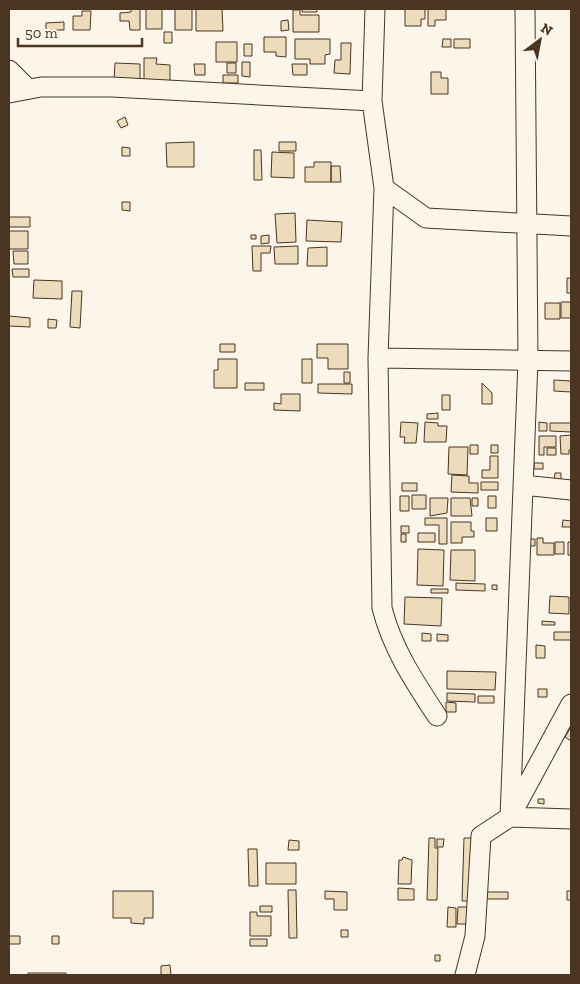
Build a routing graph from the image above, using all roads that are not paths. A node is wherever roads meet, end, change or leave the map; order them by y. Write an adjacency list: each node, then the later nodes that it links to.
1 (375, 9): 6 (street)
2 (525, 9): 8 (street)
3 (9, 70): 4 (street)
4 (27, 88): 5 (street); 6 (street)
5 (9, 93)
6 (372, 101): 7 (street)
7 (384, 188): 8 (street); 10 (street)
8 (527, 225): 9 (street); 11 (street)
9 (571, 226)
10 (378, 358): 11 (street); 16 (street)
11 (528, 361): 12 (street); 13 (street)
12 (571, 361)
13 (523, 485): 14 (street); 17 (street)
14 (571, 490)
15 (571, 704): 17 (street)
16 (437, 716)
17 (510, 817): 18 (street); 19 (street)
18 (571, 819)
19 (465, 975)

